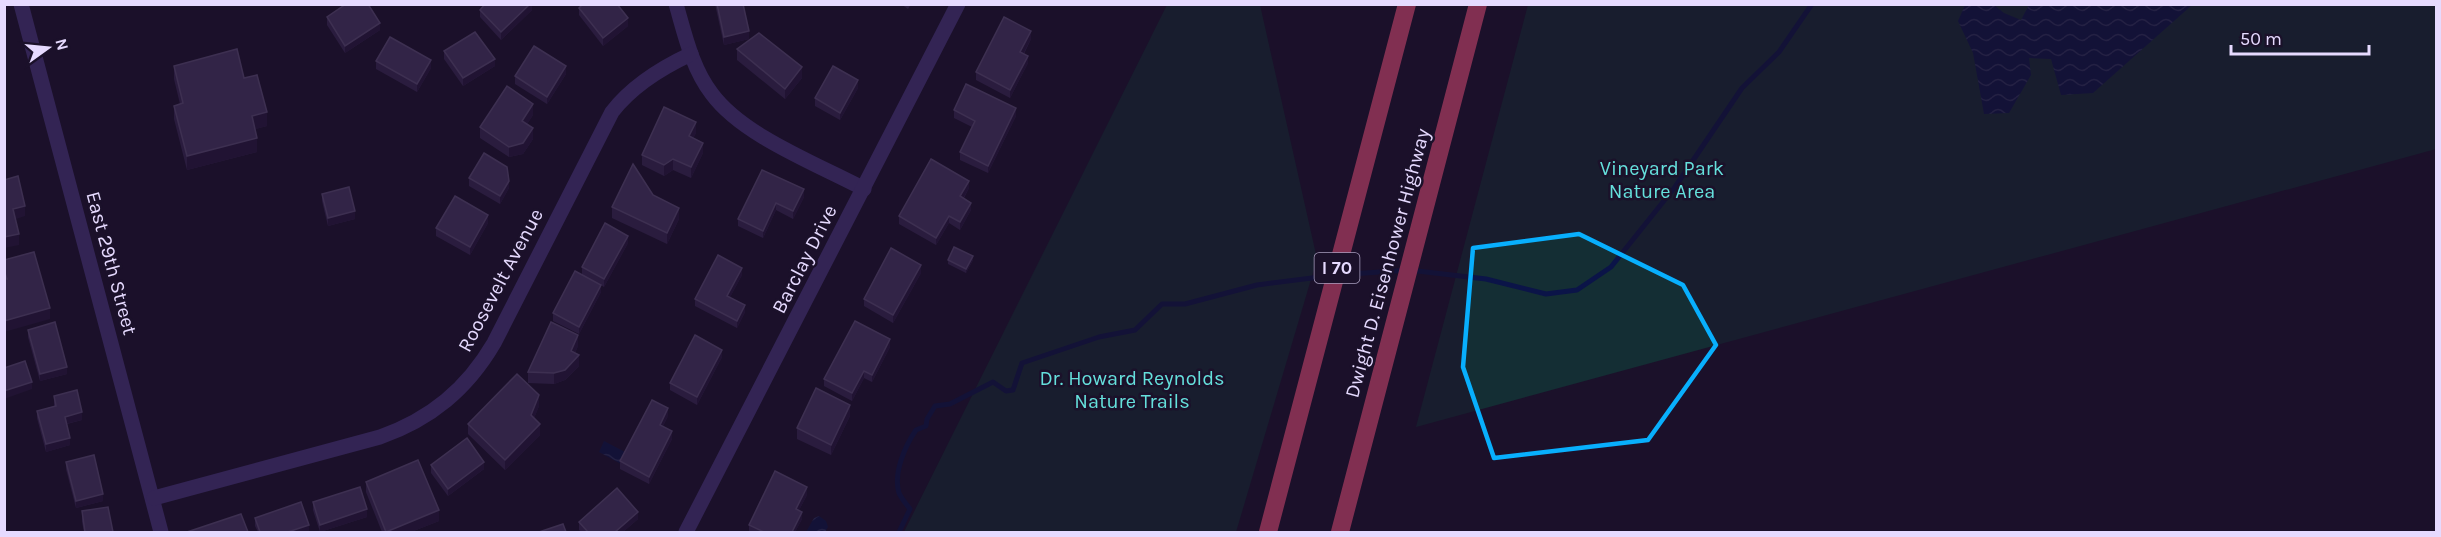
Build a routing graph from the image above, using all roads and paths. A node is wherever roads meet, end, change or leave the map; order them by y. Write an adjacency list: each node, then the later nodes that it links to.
1 (21, 4): 8 (street, East 29th Street)
2 (676, 4): 6 (street)
3 (958, 4): 7 (street, Barclay Drive)
4 (1407, 4): 11 (highway, I 70)
5 (1478, 4): 12 (highway, Dwight D. Eisenhower Highway)
6 (691, 54): 7 (street); 8 (street, Roosevelt Avenue)
7 (864, 189): 10 (street, Barclay Drive)
8 (154, 498): 9 (street, East 29th Street)
9 (161, 532)
10 (686, 532)
11 (1268, 532)
12 (1340, 532)

